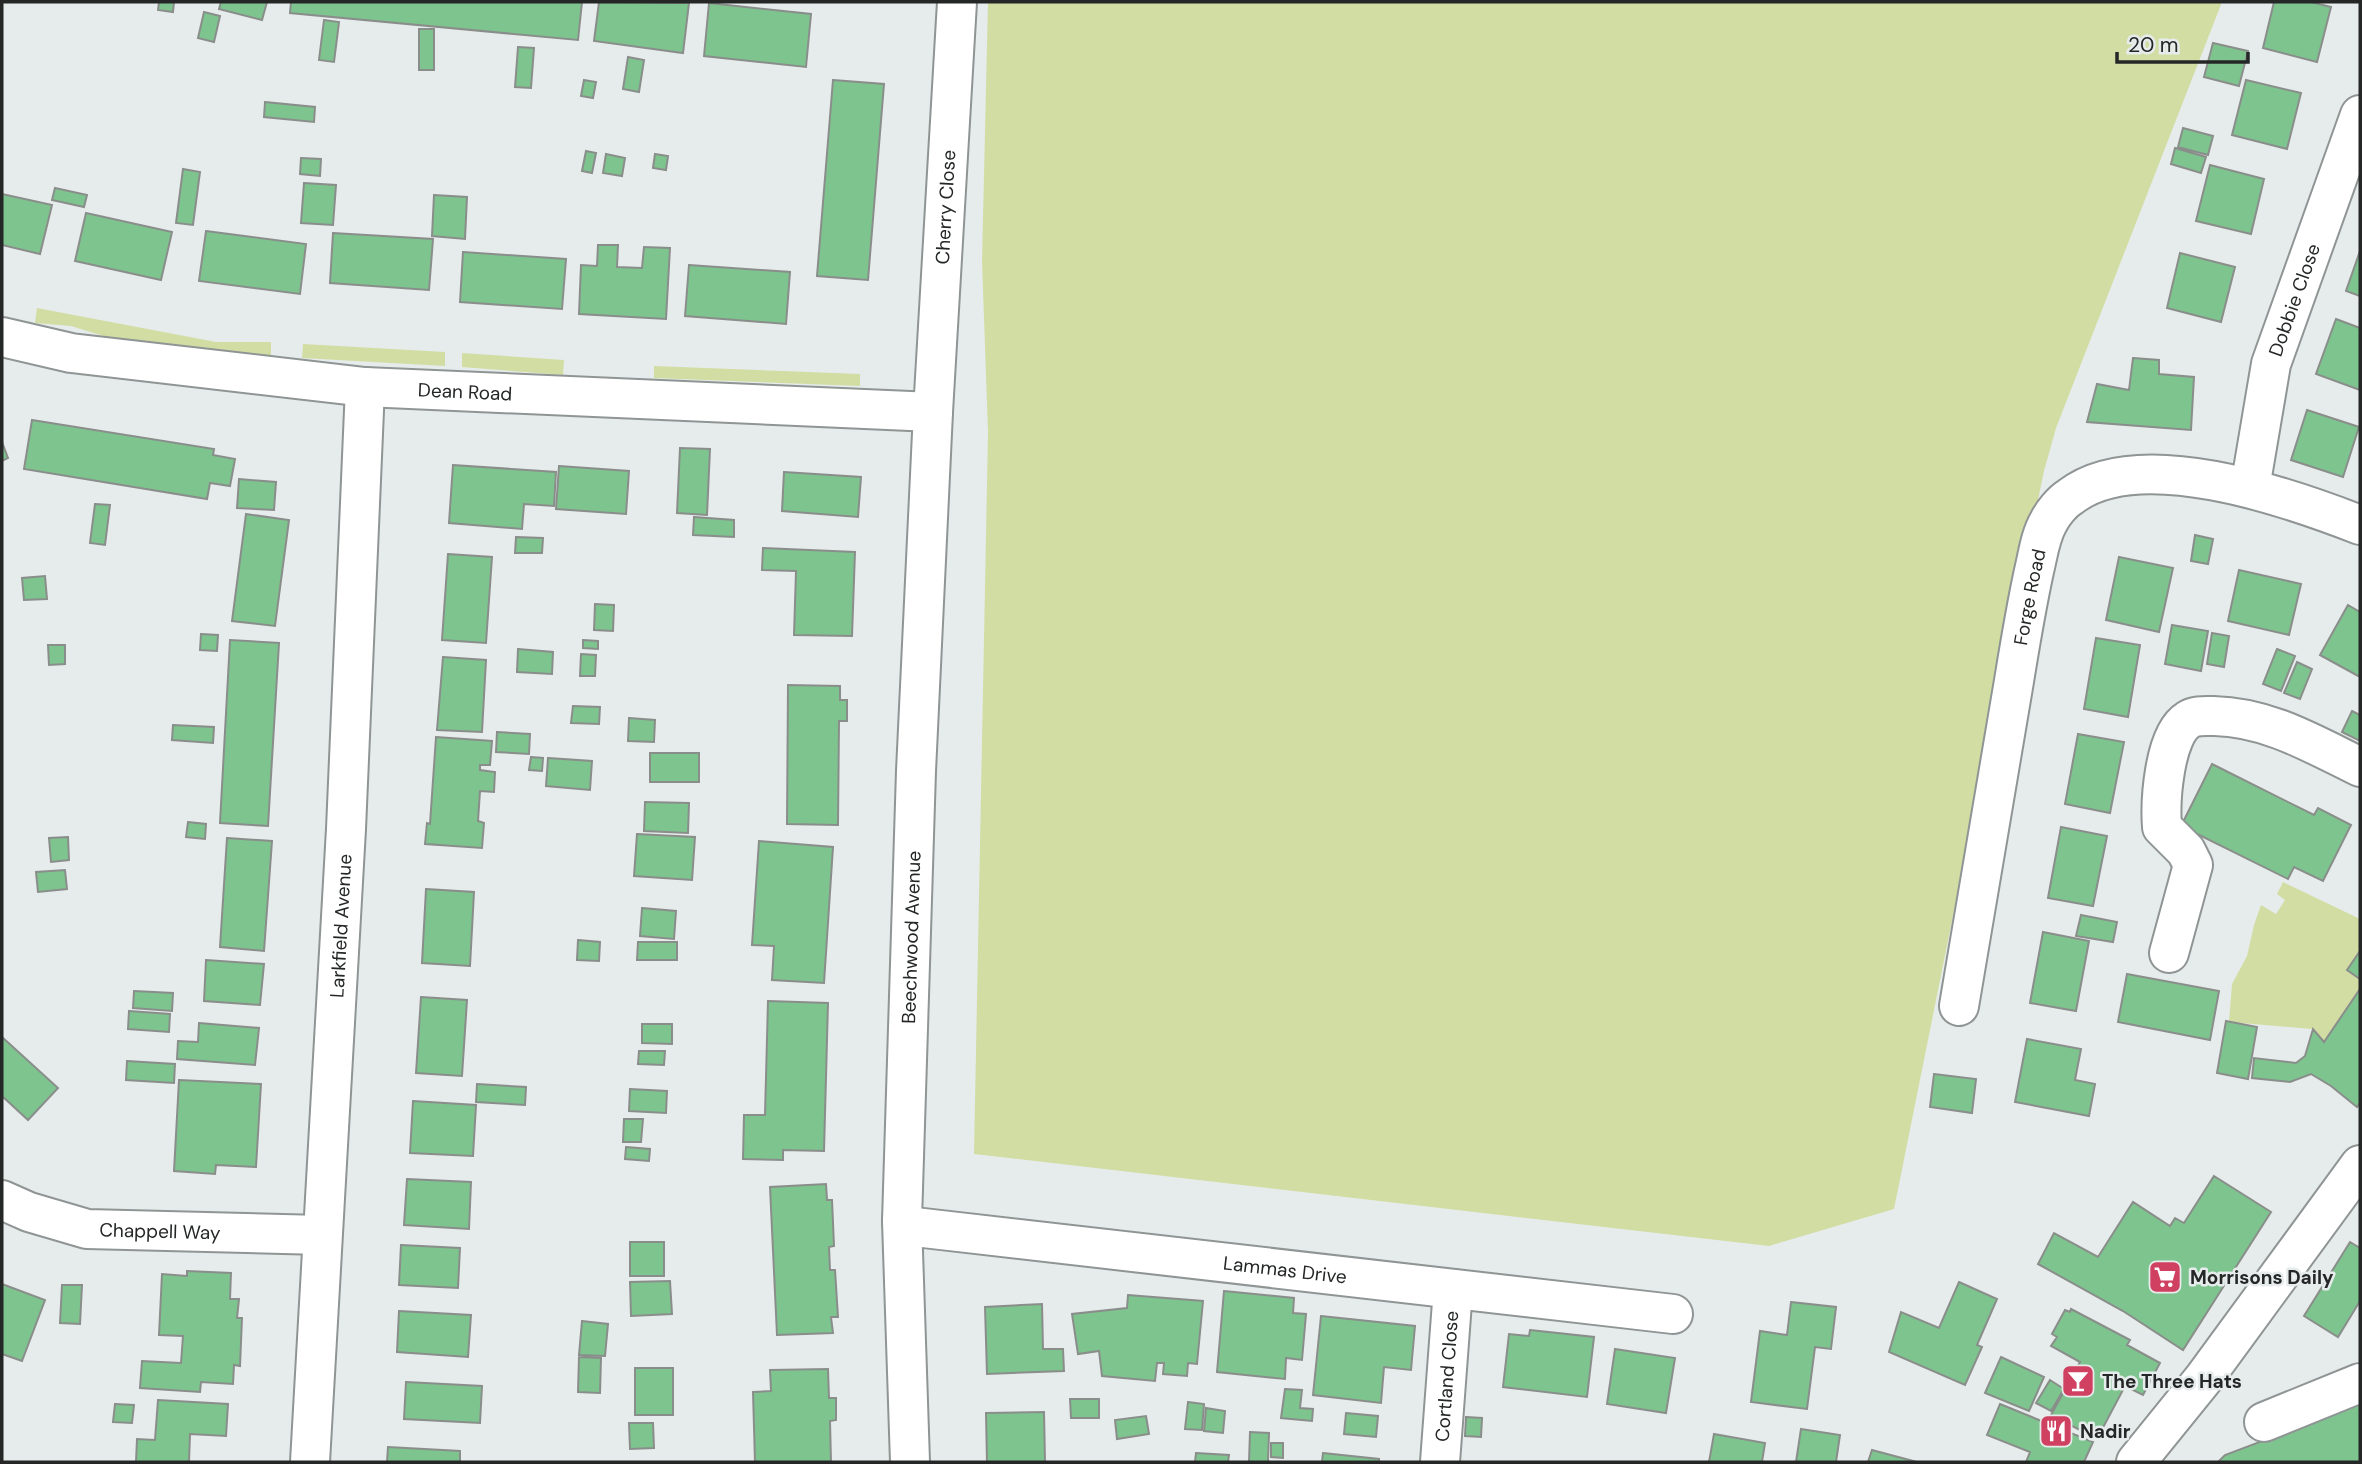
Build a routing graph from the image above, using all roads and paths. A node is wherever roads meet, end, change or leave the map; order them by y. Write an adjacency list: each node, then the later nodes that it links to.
1 (957, 2): 5 (street, Cherry Close)
2 (2360, 115): 6 (street, Dobbie Close)
3 (2, 337): 4 (street, Dean Road)
4 (365, 387): 5 (street, Dean Road); 14 (street, Larkfield Avenue)
5 (933, 412): 13 (street, Beechwood Avenue)
6 (2250, 488): 7 (street, Forge Road); 10 (street, Forge Road)
7 (2360, 525)
8 (2360, 767): 9 (street)
9 (2169, 953)
10 (1959, 1006)
11 (2360, 1165): 22 (street)
12 (2, 1200): 14 (street, Chappell Way)
13 (902, 1221): 15 (street, Lammas Drive); 20 (street, Beechwood Avenue)
14 (322, 1235): 19 (street, Larkfield Avenue)
15 (1453, 1289): 16 (street, Lammas Drive); 21 (street, Cortland Close)
16 (1673, 1314)
17 (2360, 1383): 18 (street)
18 (2264, 1422)
19 (310, 1462)
20 (910, 1462)
21 (1440, 1462)
22 (2136, 1462)

